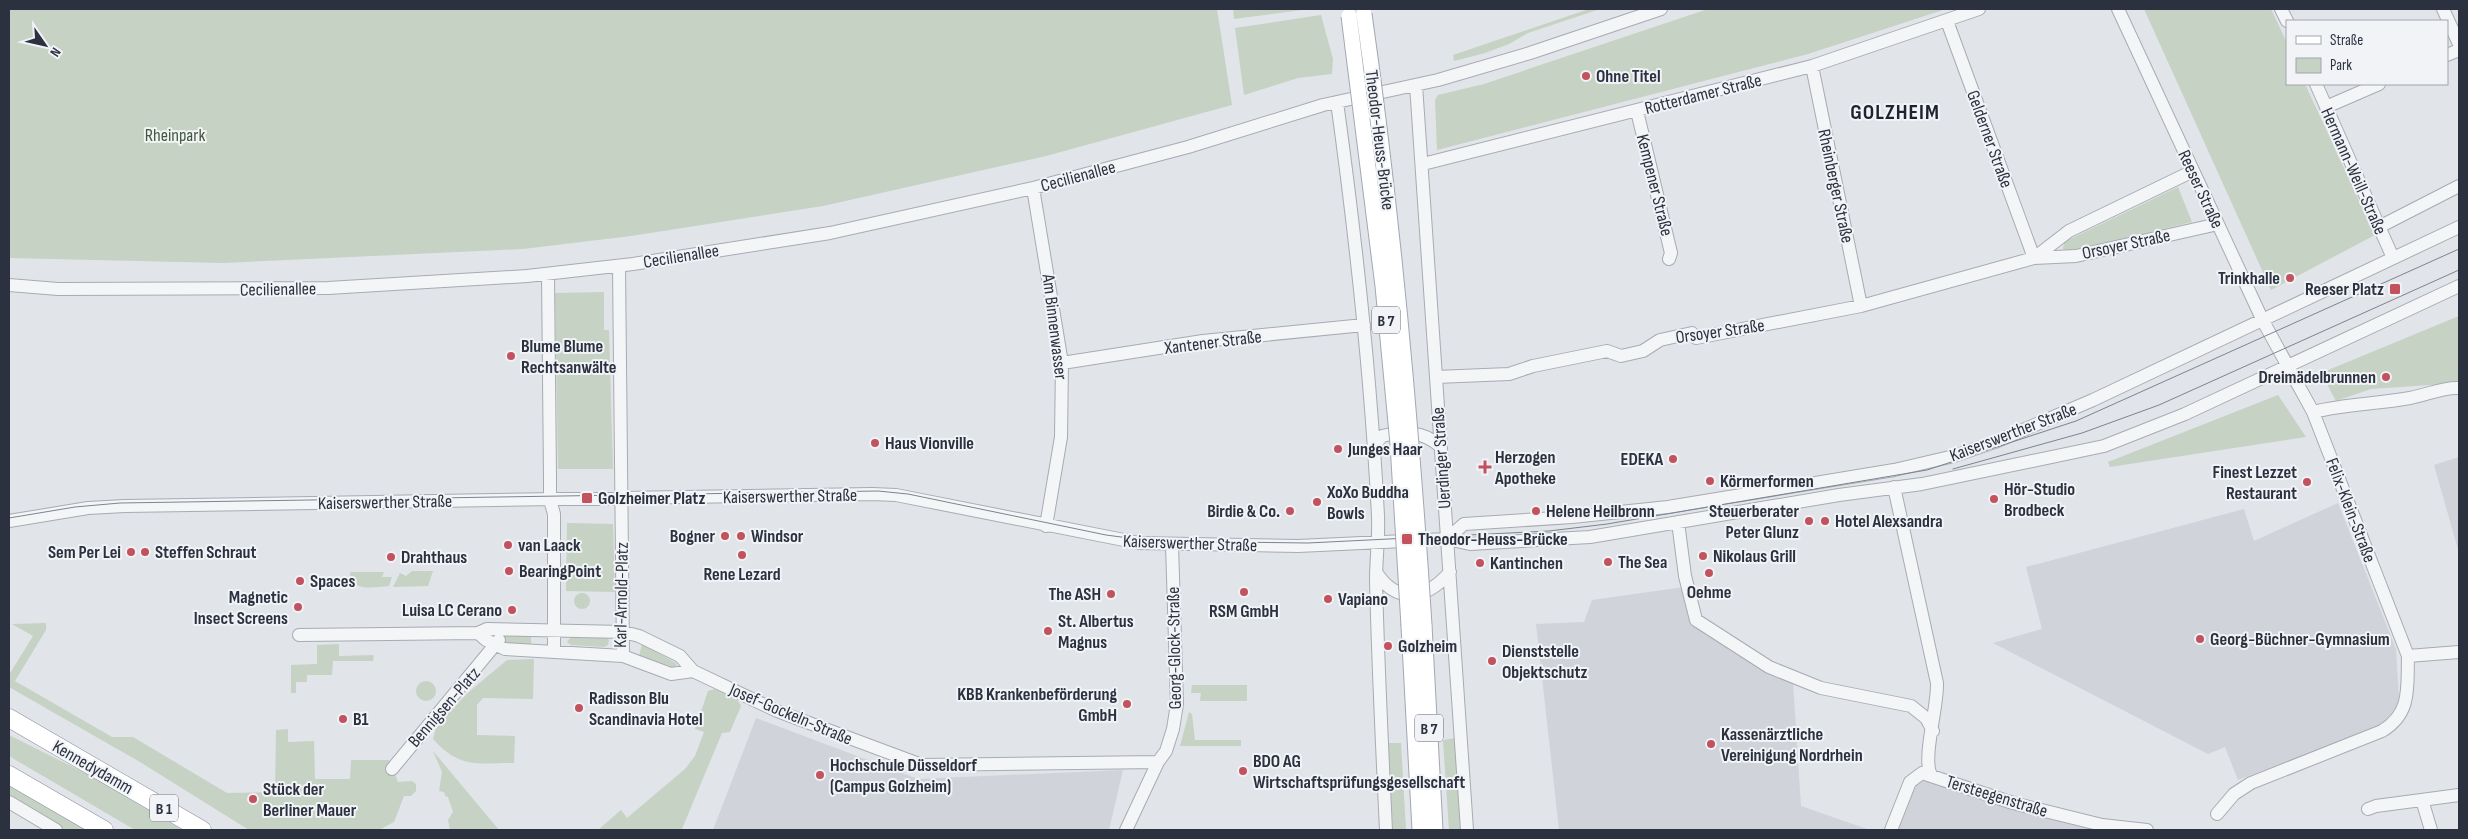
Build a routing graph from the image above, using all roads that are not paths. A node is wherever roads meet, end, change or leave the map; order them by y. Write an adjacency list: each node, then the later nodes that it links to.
1 (1661, 9): 9 (street)
2 (1979, 9): 6 (street, Rotterdamer Straße)
3 (2118, 9): 16 (street, Reeser Straße)
4 (2444, 9): 7 (street)
5 (1356, 12): 50 (main road, Theodor-Heuss-Brücke / B 7, bridge)
6 (1947, 21): 8 (street, Rotterdamer Straße); 22 (street, Gelderner Straße)
7 (2459, 44)
8 (1812, 66): 14 (street, Rotterdamer Straße); 29 (street, Rheinberger Straße)
9 (1416, 85): 12 (street); 15 (street, Uerdinger Straße)
10 (2316, 85): 13 (street, Hermann-Weill-Straße)
11 (2377, 85): 13 (street)
12 (1337, 102): 18 (street, Cecilienallee); 31 (street)
13 (2326, 107): 20 (street, Hermann-Weill-Straße)
14 (1637, 111): 15 (street, Rotterdamer Straße); 24 (street, Kempener Straße)
15 (1423, 164): 34 (street, Uerdinger Straße)
16 (2192, 171): 19 (street, Reeser Straße); 22 (street, Orsoyer Straße)
17 (2459, 186): 20 (street)
18 (1033, 188): 25 (street, Cecilienallee); 32 (street, Am Binnenwasser)
19 (2218, 224): 22 (street, Orsoyer Straße); 30 (street, Reeser Straße)
20 (2379, 227): 23 (street, Hermann-Weill-Straße)
21 (2459, 227): 23 (street, Kaiserswerther Straße)
22 (2034, 258): 29 (street, Orsoyer Straße)
23 (2393, 258): 30 (street, Kaiserswerther Straße)
24 (1669, 259)
25 (619, 266): 26 (street, Cecilienallee); 40 (street)
26 (548, 274): 27 (street, Cecilienallee); 41 (street)
27 (9, 285)
28 (2459, 286): 33 (street, Kaiserswerther Straße)
29 (1861, 306): 34 (street, Orsoyer Straße)
30 (2263, 321): 33 (street, Reeser Straße); 45 (street, Kaiserswerther Straße)
31 (1364, 325): 32 (street, Xantener Straße); 37 (street)
32 (1062, 363): 44 (street, Am Binnenwasser)
33 (2289, 367): 36 (street, Felix-Klein-Straße); 39 (street, Kaiserswerther Straße)
34 (1436, 377): 38 (street, Uerdinger Straße)
35 (2459, 388): 36 (street)
36 (2313, 412): 60 (street, Felix-Klein-Straße)
37 (1374, 446): 38 (street); 46 (street)
38 (1440, 446): 45 (street, Uerdinger Straße)
39 (1894, 487): 43 (street, Kaiserswerther Straße); 63 (street, Tersteegenstraße)
40 (620, 499): 41 (street, Kaiserswerther Straße); 44 (street, Kaiserswerther Straße); 53 (street, Karl-Arnold-Platz)
41 (550, 500): 42 (street, Kaiserswerther Straße); 52 (street)
42 (9, 521)
43 (1678, 522): 45 (street, Kaiserswerther Straße); 63 (street)
44 (1046, 526): 47 (street, Kaiserswerther Straße)
45 (1447, 539): 46 (street, Kaiserswerther Straße); 49 (street, Uerdinger Straße)
46 (1377, 543): 47 (street, Kaiserswerther Straße); 48 (street)
47 (1172, 545): 64 (street, Georg-Glock-Straße)
48 (1376, 572): 49 (street); 77 (street)
49 (1450, 572): 80 (street, Uerdinger Straße)
50 (1416, 625): 78 (main road, B 7); 79 (main road, B 7)
51 (512, 630): 52 (street); 54 (street); 56 (street)
52 (554, 631): 53 (street, Josef-Gockeln-Straße); 57 (street)
53 (624, 632): 59 (street, Karl-Arnold-Platz); 61 (street, Josef-Gockeln-Straße)
54 (478, 633): 55 (street); 56 (street, Karl-Arnold-Platz)
55 (299, 635)
56 (495, 646): 57 (street, Karl-Arnold-Platz); 65 (street, Bennigsen-Platz)
57 (554, 650): 59 (street, Karl-Arnold-Platz)
58 (2459, 652): 60 (street)
59 (622, 656): 61 (street)
60 (2408, 656): 72 (street)
61 (693, 671): 64 (street, Josef-Gockeln-Straße)
62 (9, 718): 75 (highway, Kennedydamm / B 1)
63 (1933, 731): 67 (street, Tersteegenstraße)
64 (1158, 762): 76 (street, Georg-Glock-Straße)
65 (392, 769)
66 (9, 775): 74 (highway)
67 (1931, 775): 81 (street); 82 (street, Tersteegenstraße)
68 (2459, 795): 69 (street)
69 (2422, 800): 71 (street); 83 (street)
70 (9, 802): 73 (street)
71 (2368, 810)
72 (2217, 814)
73 (56, 830)
74 (104, 830)
75 (202, 830)
76 (1126, 830)
77 (1386, 830)
78 (1420, 830)
79 (1435, 830)
80 (1468, 830)
81 (1891, 830)
82 (2146, 830)
83 (2431, 830)

